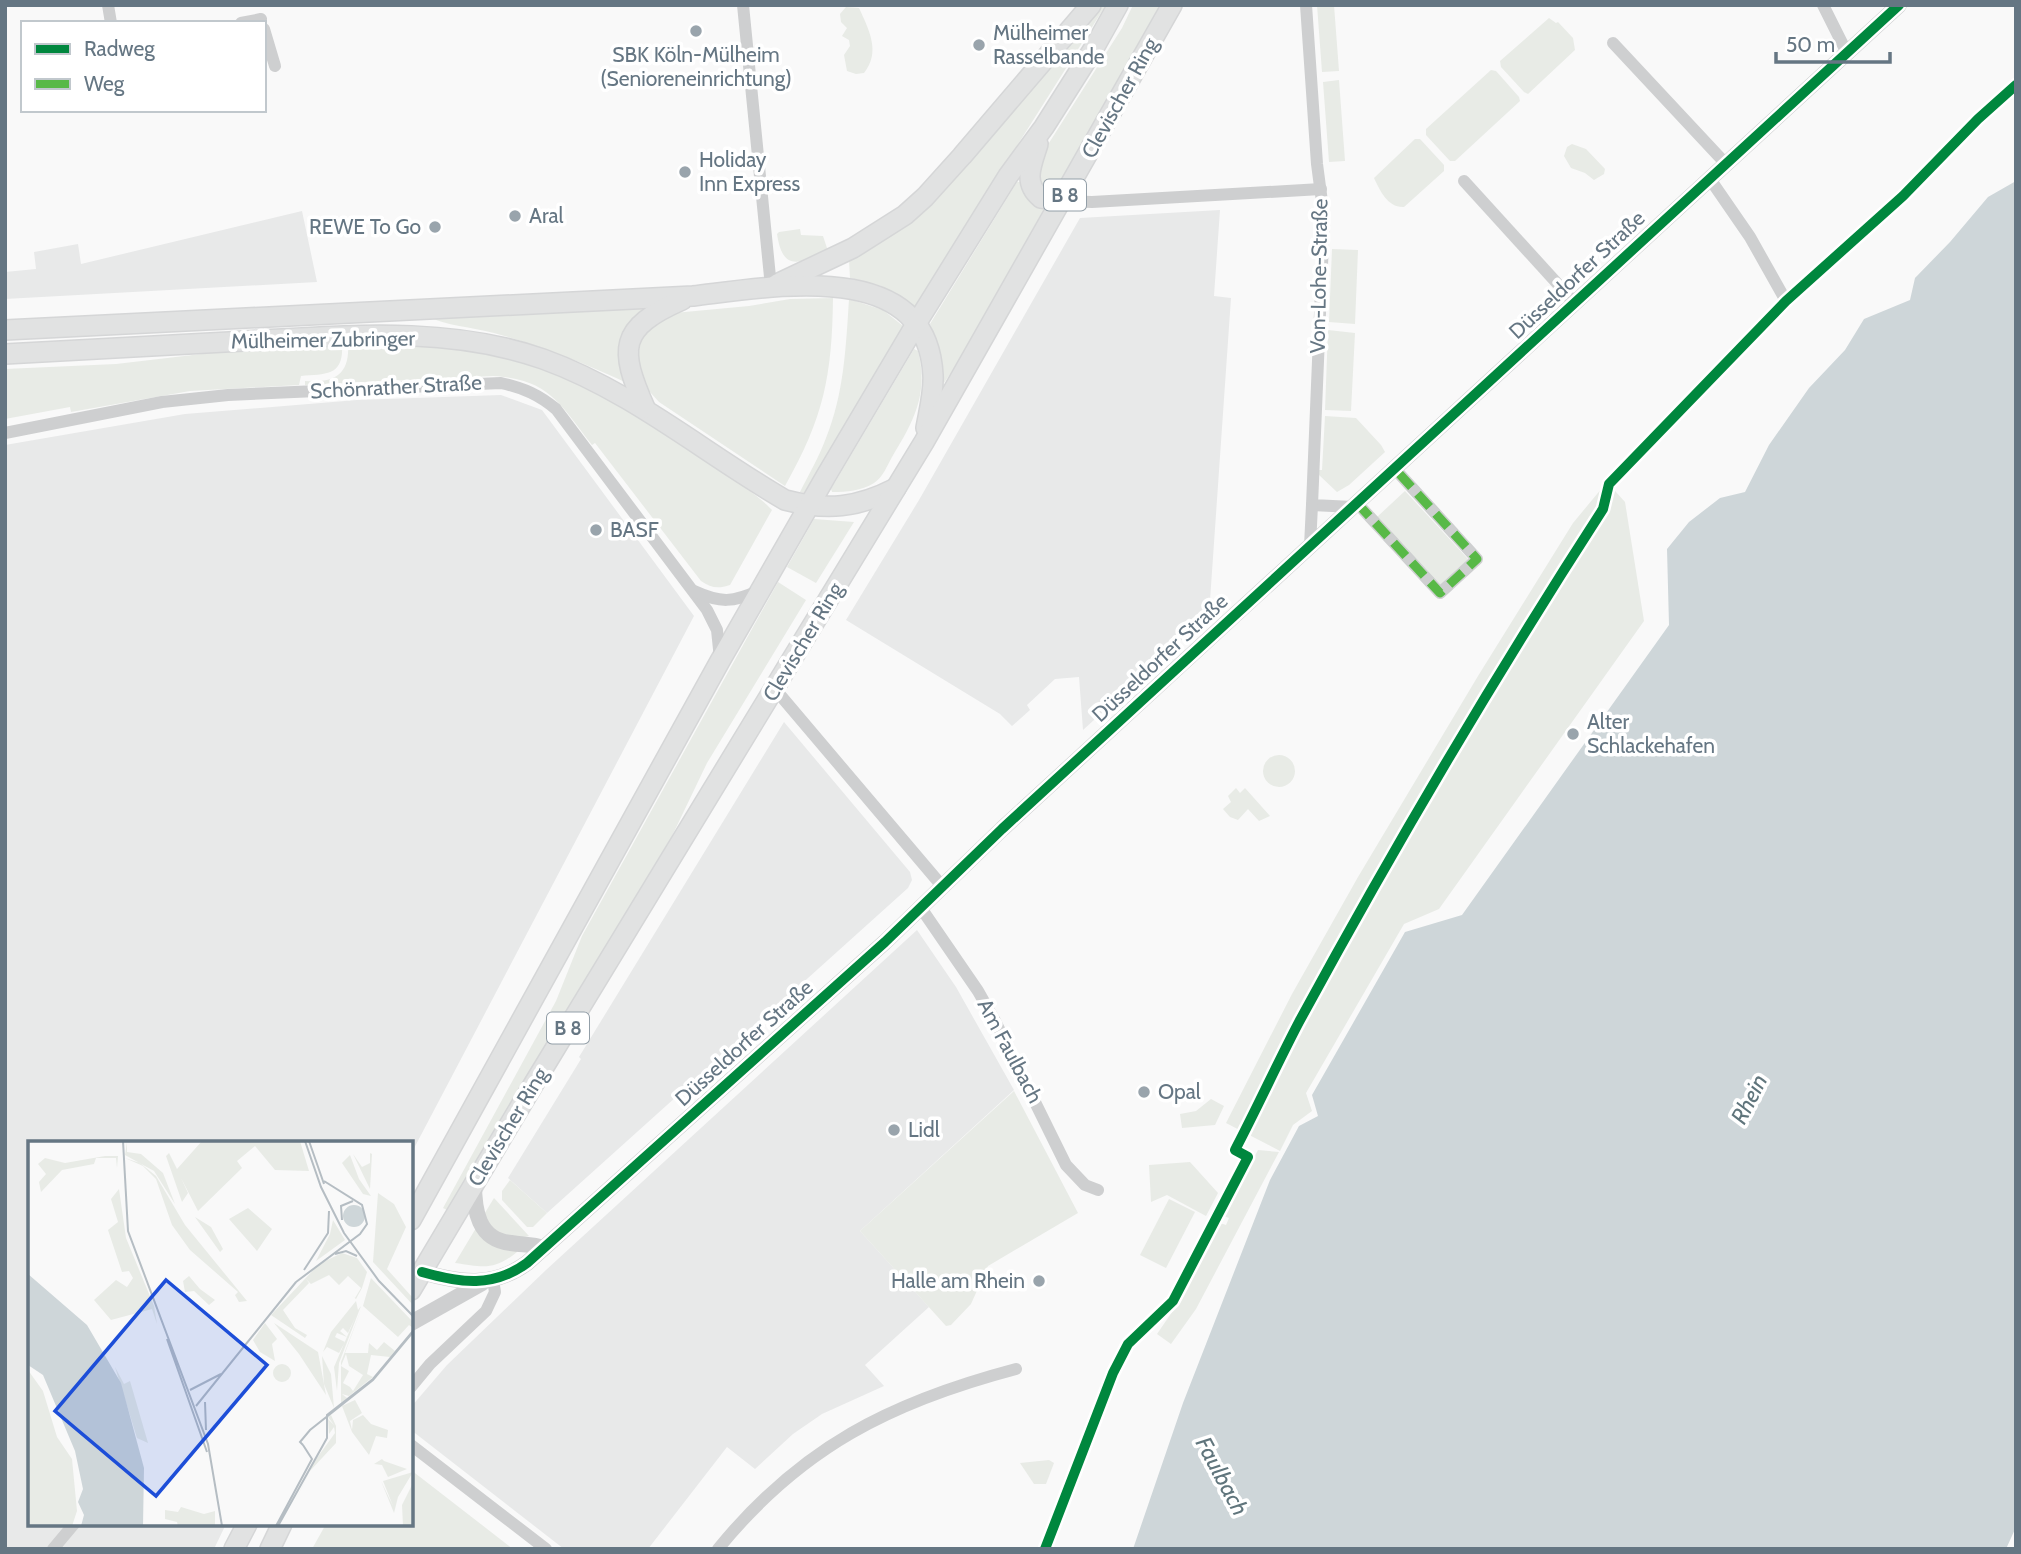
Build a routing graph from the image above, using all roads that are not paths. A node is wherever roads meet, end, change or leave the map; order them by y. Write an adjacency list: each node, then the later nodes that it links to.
1 (743, 5): 18 (street)
2 (1091, 5): 18 (main road)
3 (1118, 5): 12 (main road, Clevischer Ring / B 8)
4 (1172, 5): 17 (main road, Clevischer Ring / B 8)
5 (1306, 5): 16 (street, Von-Lohe-Straße)
6 (1823, 5): 10 (street)
7 (1899, 5): 10 (street, Düsseldorfer Straße)
8 (266, 33): 11 (street)
9 (1613, 43): 13 (street)
10 (1847, 53): 13 (street, Düsseldorfer Straße)
11 (275, 66)
12 (1044, 127): 17 (main road, B 8); 22 (main road, Clevischer Ring / B 8)
13 (1726, 164): 14 (street, Düsseldorfer Straße)
14 (1710, 179): 20 (street); 21 (street, Düsseldorfer Straße)
15 (1464, 181): 21 (street, Düsseldorfer Straße)
16 (1321, 189): 17 (street); 30 (street, Von-Lohe-Straße)
17 (1062, 201): 27 (main road, Clevischer Ring / B 8)
18 (771, 287): 19 (main road, Mülheimer Zubringer); 22 (main road)
19 (693, 296): 23 (main road, Mülheimer Zubringer); 25 (main road)
20 (1786, 301)
21 (1575, 303): 28 (street, Düsseldorfer Straße)
22 (916, 324): 27 (main road); 32 (main road, Clevischer Ring / B 8)
23 (5, 330)
24 (5, 354): 25 (main road, Mülheimer Zubringer)
25 (645, 408): 32 (main road, Mülheimer Zubringer)
26 (5, 433): 35 (street, Schönrather Straße)
27 (924, 442): 29 (main road, Clevischer Ring / B 8)
28 (1395, 469): 31 (street, Düsseldorfer Straße); 31 (street)
29 (897, 487): 32 (main road); 37 (main road, Clevischer Ring / B 8)
30 (1312, 505): 31 (street); 33 (street, Von-Lohe-Straße)
31 (1355, 505): 33 (street, Düsseldorfer Straße)
32 (809, 507): 34 (main road, Clevischer Ring / B 8)
33 (1310, 546): 38 (street, Düsseldorfer Straße)
34 (761, 590): 35 (street); 36 (main road, Clevischer Ring / B 8)
35 (694, 591): 36 (street, Schönrather Straße)
36 (720, 661): 42 (main road, Clevischer Ring / B 8)
37 (775, 689): 38 (street); 40 (main road, Clevischer Ring / B 8)
38 (942, 886): 39 (street, Düsseldorfer Straße)
39 (921, 908): 41 (street, Am Faulbach); 43 (street, Düsseldorfer Straße)
40 (474, 1183): 43 (street); 44 (main road, Clevischer Ring / B 8)
41 (1098, 1190)
42 (413, 1216)
43 (544, 1248): 45 (street, Düsseldorfer Straße)
44 (416, 1271): 45 (street, Düsseldorfer Straße)
45 (488, 1281): 46 (street); 48 (street)
46 (413, 1322)
47 (1016, 1369): 57 (street)
48 (413, 1385)
49 (413, 1447): 56 (street)
50 (72, 1526): 53 (street)
51 (246, 1526): 54 (main road)
52 (281, 1526): 55 (main road)
53 (53, 1549)
54 (234, 1549)
55 (270, 1549)
56 (546, 1549)
57 (718, 1549)

